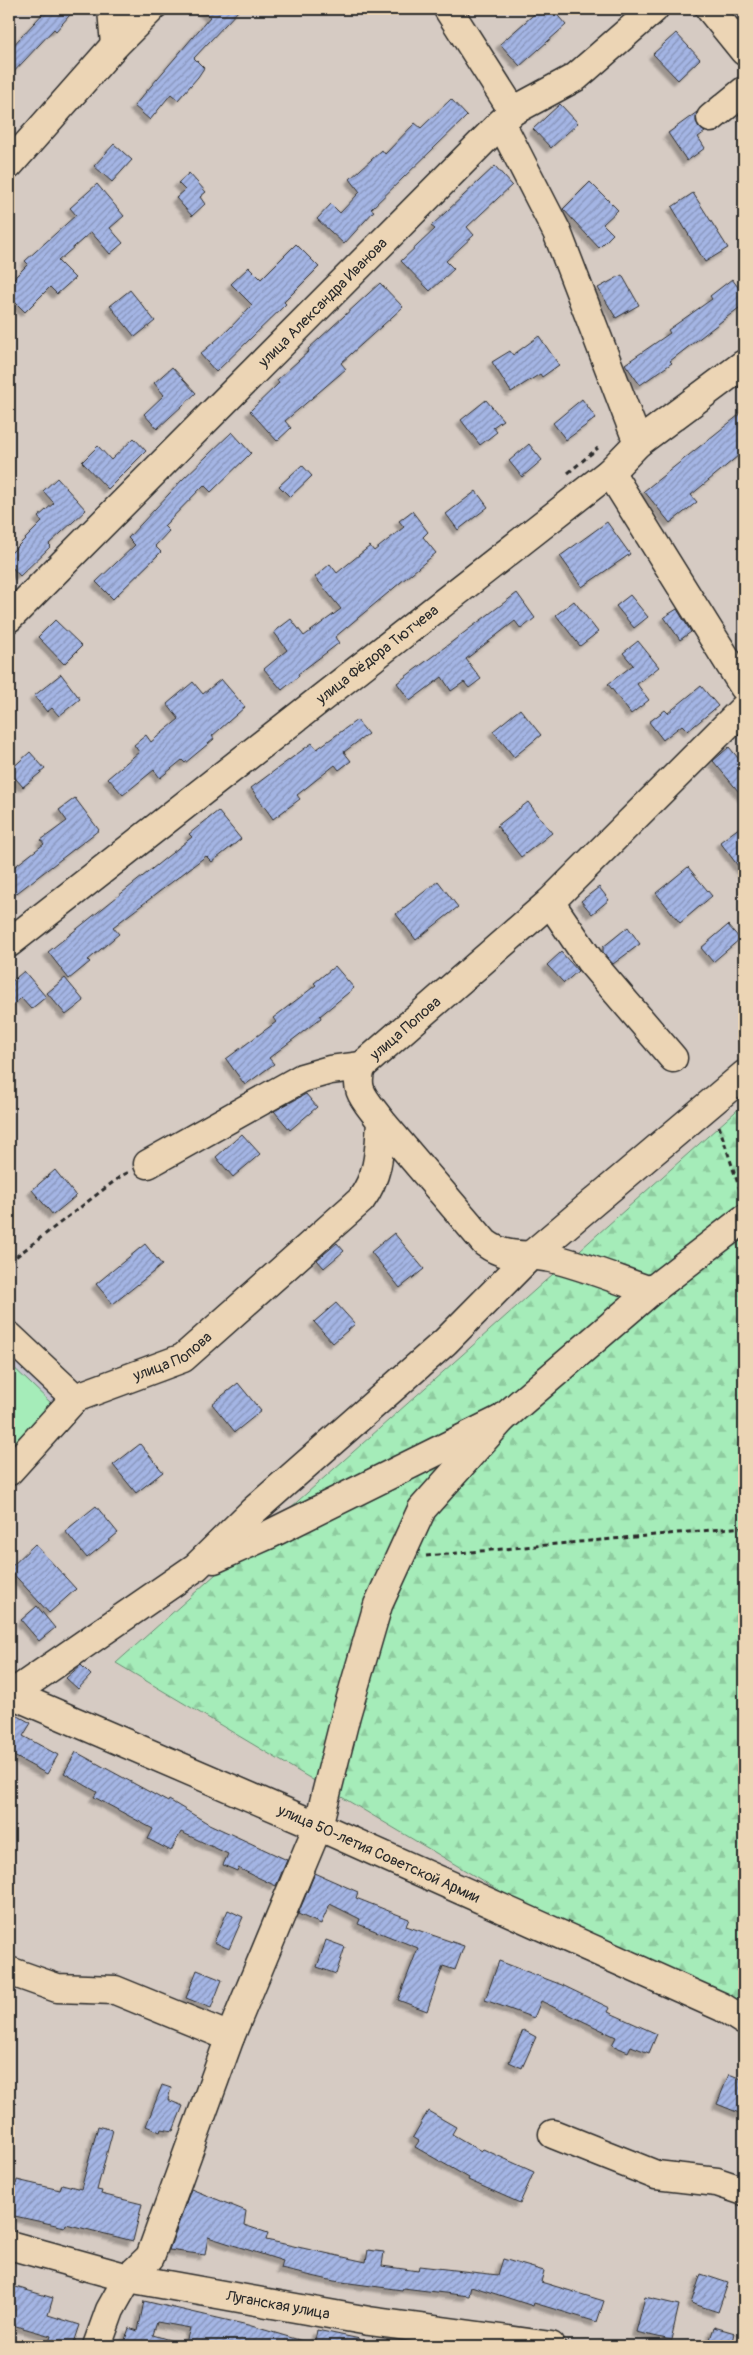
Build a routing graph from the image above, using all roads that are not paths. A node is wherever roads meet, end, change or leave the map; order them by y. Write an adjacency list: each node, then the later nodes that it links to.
1 (112, 9): 8 (street)
2 (151, 9): 8 (street)
3 (448, 9): 11 (street)
4 (654, 9): 11 (street, улица Александра Иванова)
5 (710, 9): 9 (street)
6 (730, 9): 7 (street)
7 (744, 26)
8 (115, 45): 13 (street)
9 (744, 51)
10 (744, 91): 12 (street)
11 (507, 117): 15 (street); 17 (street, улица Александра Иванова)
12 (711, 118)
13 (9, 164)
14 (744, 364): 15 (street, улица Фёдора Тютчева)
15 (638, 444): 16 (street, улица Фёдора Тютчева)
16 (610, 472): 18 (street); 20 (street, улица Фёдора Тютчева)
17 (9, 618)
18 (743, 707): 19 (street, улица Попова)
19 (550, 902): 21 (street); 22 (street, улица Попова)
20 (9, 943)
21 (673, 1058)
22 (362, 1066): 24 (street, улица Попова); 25 (street)
23 (744, 1074): 27 (street)
24 (382, 1120): 27 (street); 30 (street, улица Попова)
25 (148, 1164)
26 (744, 1219): 28 (street)
27 (530, 1256): 28 (street); 33 (street)
28 (651, 1291): 31 (street)
29 (9, 1336): 30 (street)
30 (75, 1398): 32 (street)
31 (502, 1419): 33 (street); 35 (street)
32 (9, 1471)
33 (196, 1567): 34 (street, улица 50-летия Советской Армии)
34 (10, 1695): 35 (street, улица 50-летия Советской Армии)
35 (318, 1826): 37 (street, улица 50-летия Советской Армии); 38 (street)
36 (9, 1971): 38 (street)
37 (744, 2021)
38 (230, 2037): 42 (street)
39 (553, 2134): 40 (street)
40 (744, 2191)
41 (9, 2245): 42 (street, Луганская улица)
42 (128, 2278): 43 (street); 44 (street, Луганская улица)
43 (97, 2346)
44 (551, 2346)

